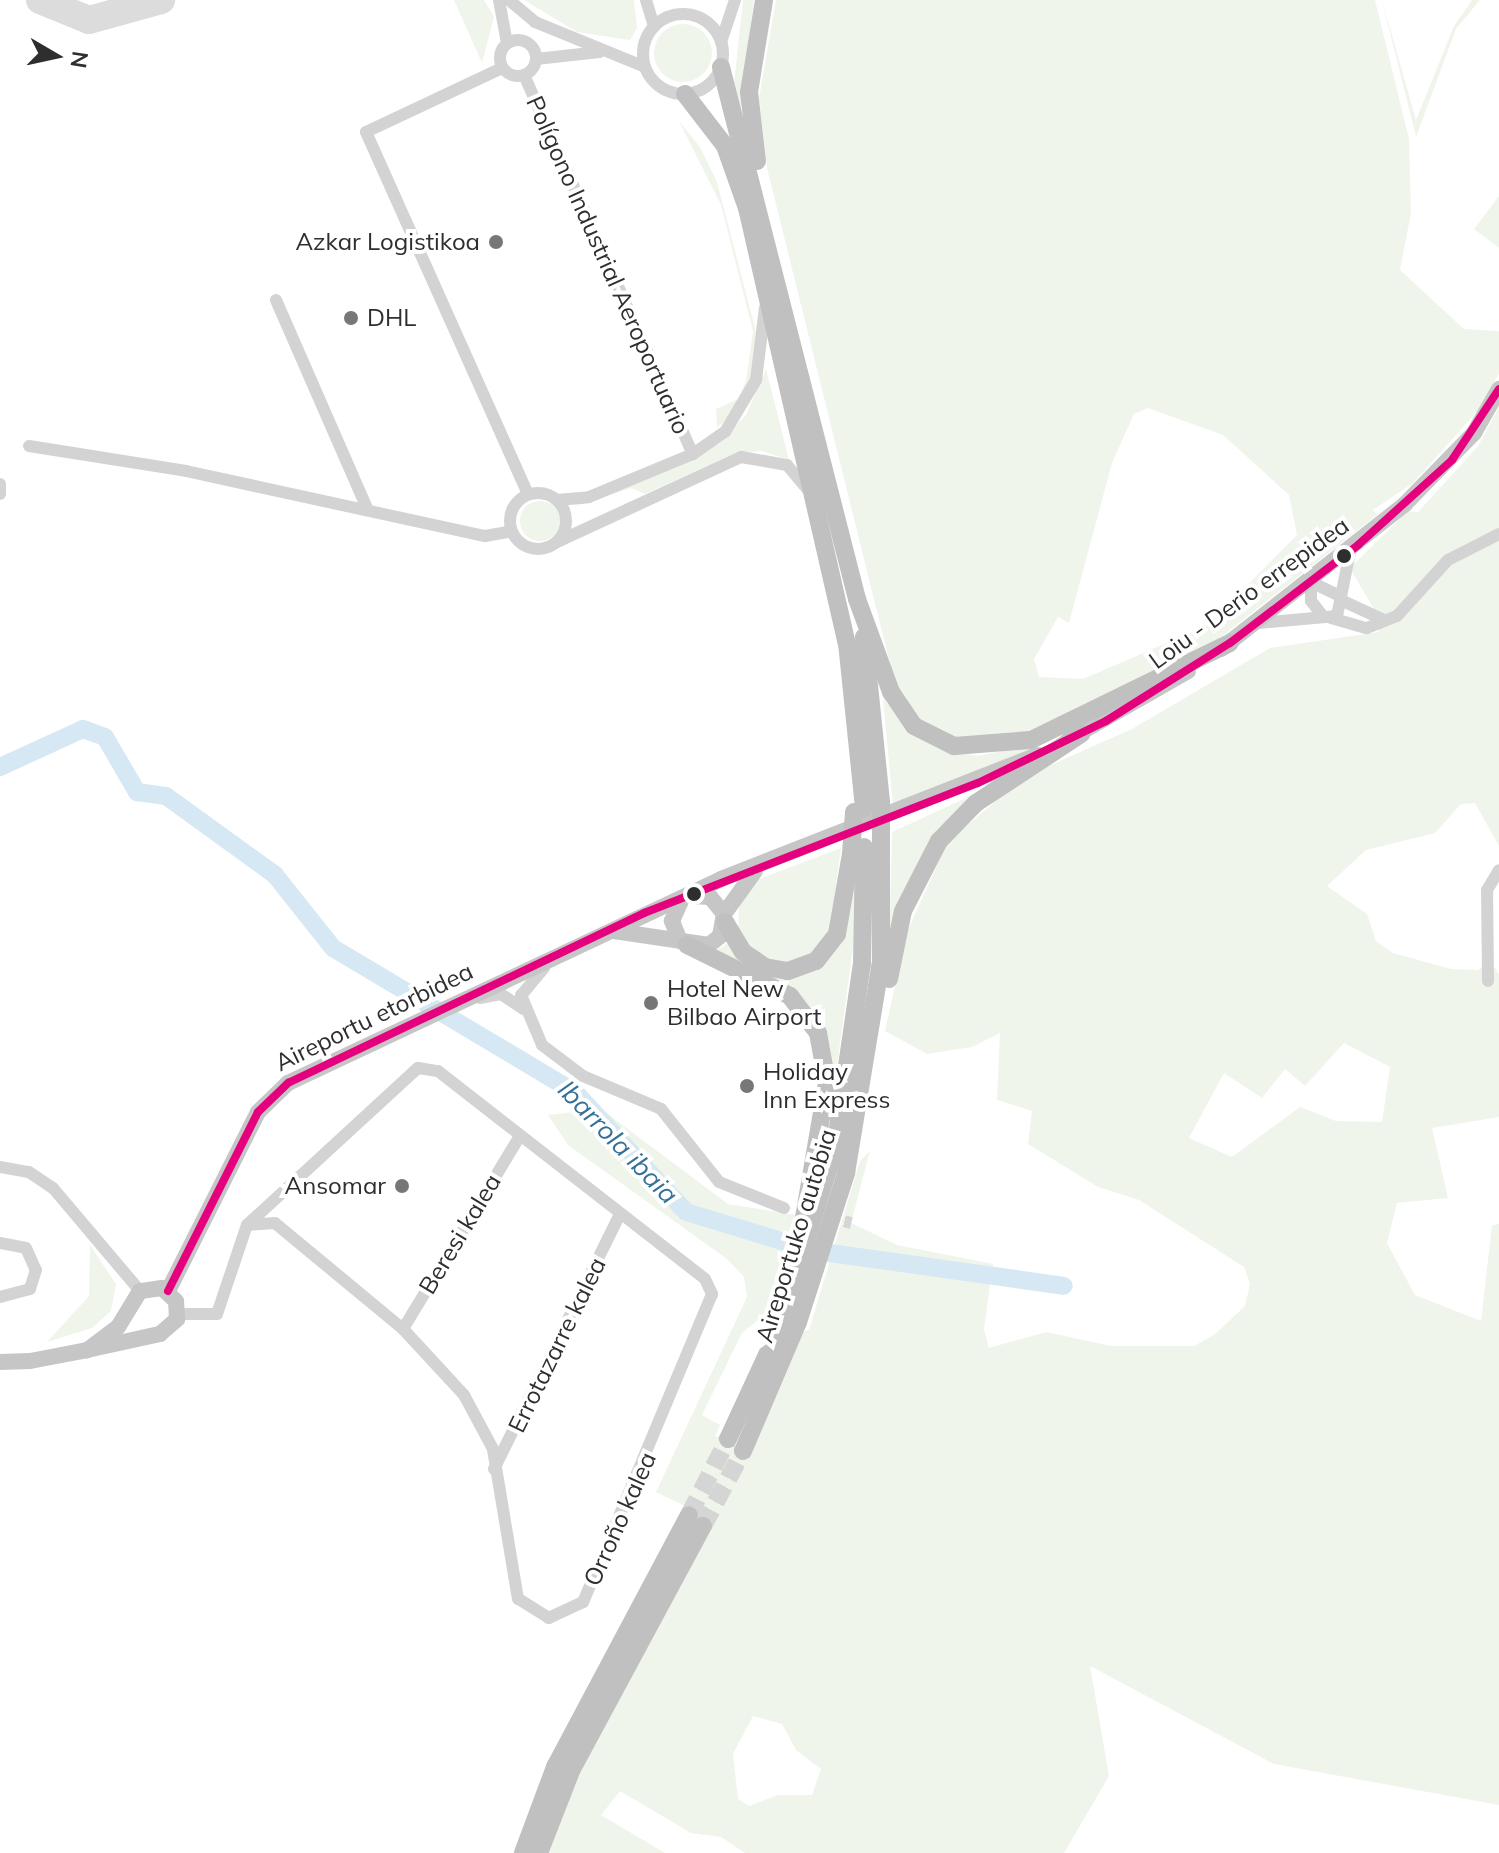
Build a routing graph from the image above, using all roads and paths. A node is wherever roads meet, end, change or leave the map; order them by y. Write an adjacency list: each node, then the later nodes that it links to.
1 (499, 0): 8 (street)
2 (509, 0): 9 (street)
3 (646, 0): 6 (street)
4 (735, 0): 7 (street)
5 (764, 0): 16 (highway)
6 (654, 27): 7 (street); 11 (street)
7 (721, 42): 12 (street)
8 (507, 43): 10 (street); 13 (street)
9 (616, 54): 10 (street); 11 (street)
10 (536, 59): 14 (street)
11 (645, 67): 15 (street)
12 (721, 67): 15 (street); 16 (highway)
13 (502, 68): 14 (street); 24 (street)
14 (524, 75): 21 (street, Polígono Industrial Aeroportuario)
15 (685, 94): 17 (highway)
16 (766, 224): 34 (highway)
17 (767, 297): 21 (street); 27 (highway)
18 (276, 300): 26 (street)
19 (1499, 389): 31 (main road, Loiu - Derio errepidea)
20 (29, 446): 26 (street)
21 (693, 454): 25 (street)
22 (0, 484): 23 (street)
23 (0, 494)
24 (528, 494): 25 (street); 28 (street)
25 (557, 500): 30 (street)
26 (367, 508): 28 (street)
27 (818, 509): 30 (street); 34 (highway)
28 (512, 531): 30 (street)
29 (1499, 534): 36 (street)
30 (557, 542)
31 (1350, 552): 32 (main road, Loiu - Derio errepidea); 33 (street)
32 (1311, 582): 33 (street); 35 (street); 37 (main road, Loiu - Derio errepidea)
33 (1343, 599): 35 (street); 36 (street)
34 (848, 601): 38 (highway); 40 (highway, Aireportuko autobia); 40 (highway, Aireportuko autobia)
35 (1327, 617): 36 (street); 37 (street)
36 (1387, 620)
37 (1256, 624): 38 (main road, Loiu - Derio errepidea)
38 (1230, 643): 39 (main road, Loiu - Derio errepidea)
39 (1081, 734): 42 (main road, Loiu - Derio errepidea); 54 (highway)
40 (866, 807): 41 (highway, Aireportuko autobia, bridge); 41 (highway, bridge)
41 (866, 848): 45 (highway); 54 (highway, Aireportuko autobia); 66 (highway, Aireportuko autobia)
42 (759, 867): 44 (main road, Loiu - Derio errepidea); 45 (main road)
43 (1499, 870): 49 (street)
44 (685, 899): 45 (main road); 46 (main road, Aireportu etorbidea); 47 (main road)
45 (724, 918): 47 (main road)
46 (612, 931): 47 (main road); 48 (main road, Aireportu etorbidea)
47 (684, 943): 66 (highway)
48 (557, 957): 50 (main road, Aireportu etorbidea); 51 (street)
49 (1488, 981)
50 (445, 1008): 51 (street); 60 (main road, Aireportu etorbidea)
51 (523, 1009): 55 (street)
52 (518, 1139): 56 (street); 57 (street); 64 (street, Beresi kalea)
53 (0, 1167): 59 (street)
54 (846, 1173): 66 (highway, Aireportuko autobia)
55 (784, 1208)
56 (618, 1218): 69 (street, Errotazarre kalea); 69 (street, Orroño kalea)
57 (247, 1225): 63 (street); 64 (street, Orroño kalea)
58 (0, 1243): 61 (street)
59 (140, 1291): 60 (main road); 62 (main road)
60 (168, 1291): 63 (main road)
61 (0, 1297)
62 (130, 1307): 65 (main road); 67 (main road)
63 (178, 1314): 65 (main road)
64 (403, 1329): 69 (street, Orroño kalea)
65 (155, 1335): 67 (main road)
66 (776, 1335)
67 (87, 1350): 68 (main road)
68 (0, 1362)
69 (494, 1469)
70 (523, 1853): 71 (highway)
71 (539, 1853)

